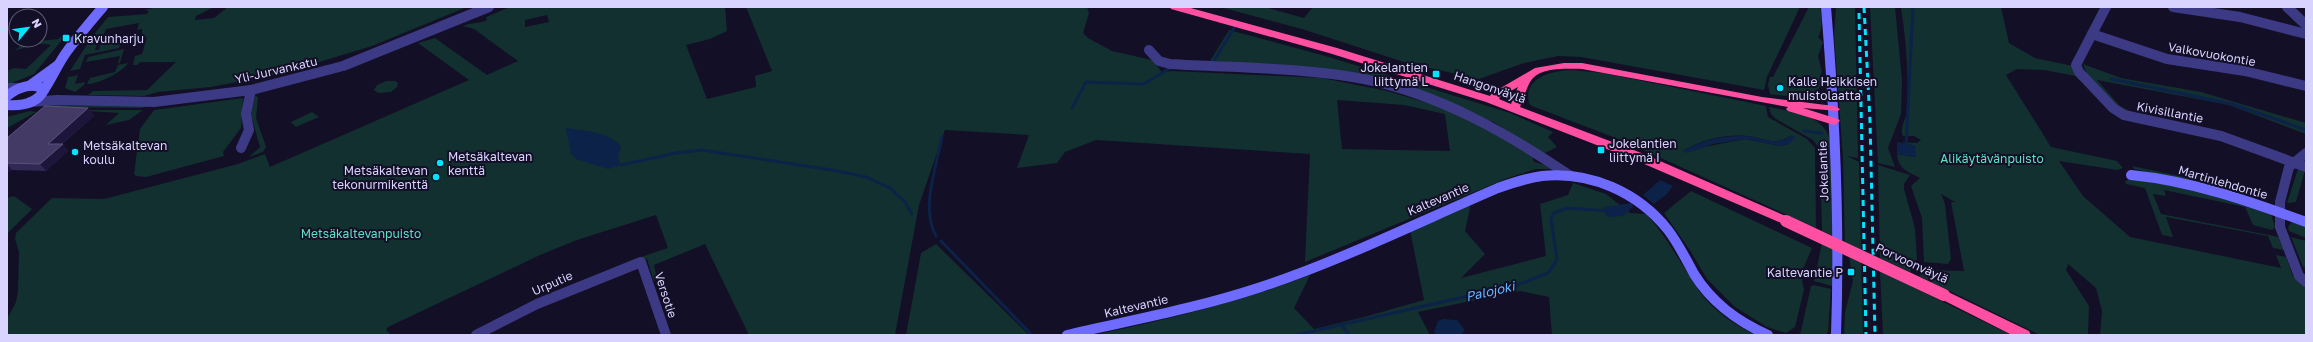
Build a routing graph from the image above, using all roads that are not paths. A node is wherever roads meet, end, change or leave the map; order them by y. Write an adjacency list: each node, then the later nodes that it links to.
1 (103, 7): 12 (street)
2 (489, 7): 17 (street, Yli-Jurvankatu)
3 (1175, 7): 22 (highway, Hangonväylä)
4 (1826, 7): 28 (street, Jokelantie)
5 (2106, 7): 9 (street, Kivisillantie)
6 (2173, 7): 10 (street)
7 (2287, 7): 8 (street)
8 (2306, 25)
9 (2092, 34): 14 (street, Valkovuokontie); 32 (street, Kivisillantie)
10 (2306, 34)
11 (1149, 50): 35 (street)
12 (58, 65): 15 (street); 18 (street)
13 (1527, 78): 21 (highway); 22 (highway); 26 (highway)
14 (2306, 86)
15 (25, 87): 16 (street); 18 (street); 19 (street)
16 (7, 88)
17 (251, 90): 20 (street, Yli-Jurvankatu); 30 (street)
18 (44, 91): 20 (street); 23 (street)
19 (7, 96)
20 (57, 100): 23 (street, Yli-Jurvankatu)
21 (1762, 100): 28 (highway); 29 (highway)
22 (1492, 101): 26 (highway, Hangonväylä)
23 (30, 102): 25 (street)
24 (7, 105): 25 (street)
25 (18, 106): 27 (street)
26 (1514, 109): 37 (highway, Hangonväylä)
27 (7, 110)
28 (1834, 110): 29 (street, Jokelantie)
29 (1834, 122): 45 (street, Jokelantie)
30 (241, 148)
31 (2306, 153): 32 (street)
32 (2294, 162): 33 (street); 36 (street)
33 (2306, 167)
34 (2131, 175): 36 (street, Martinlehdontie)
35 (1569, 176): 43 (street, Kaltevantie); 44 (street, Kaltevantie)
36 (2280, 212): 38 (street, Martinlehdontie); 40 (street)
37 (1786, 221): 46 (highway, Porvoonväylä, bridge)
38 (2306, 222)
39 (641, 262): 41 (street, Urputie); 42 (street, Versotie)
40 (2306, 282)
41 (476, 335)
42 (666, 335)
43 (1067, 335)
44 (1768, 335)
45 (1836, 335)
46 (2024, 335)

